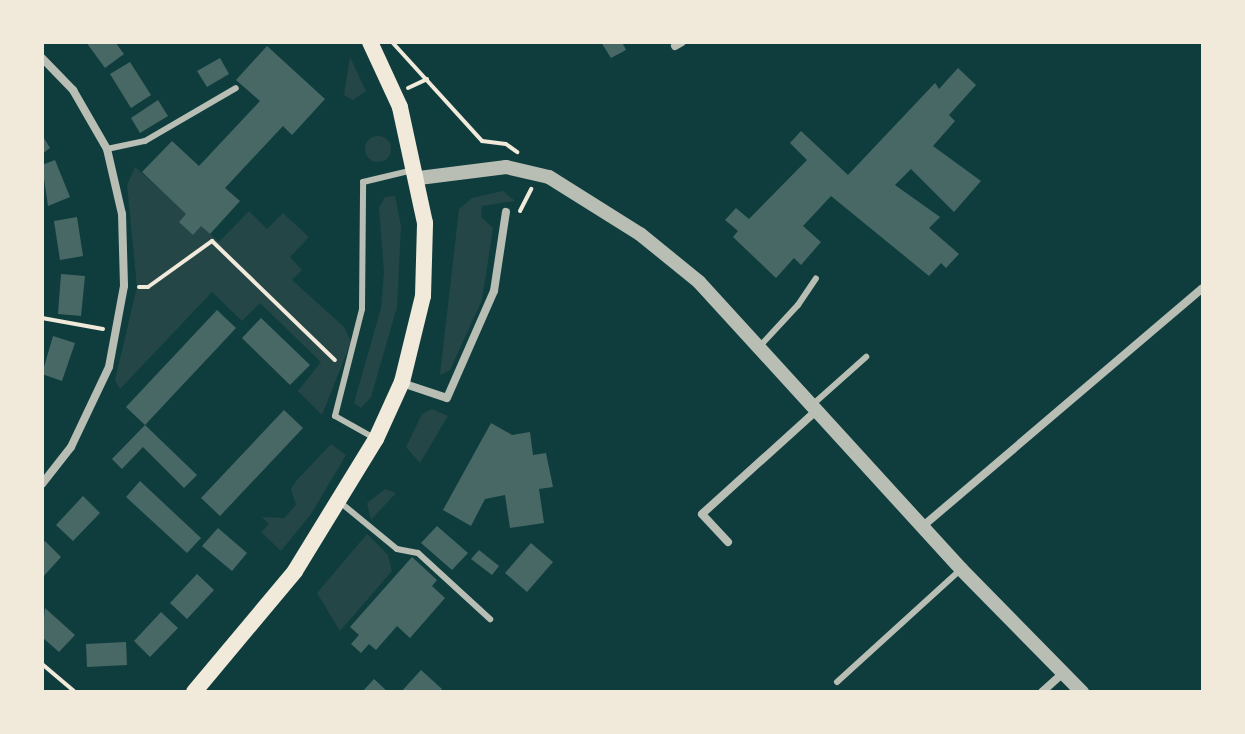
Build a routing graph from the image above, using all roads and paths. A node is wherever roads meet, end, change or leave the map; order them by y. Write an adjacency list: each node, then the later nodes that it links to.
1 (370, 42): 9 (main road)
2 (392, 42): 4 (path)
3 (42, 58): 8 (street)
4 (427, 79): 5 (path); 7 (path)
5 (416, 86)
6 (236, 88): 8 (lane)
7 (506, 144)
8 (107, 149): 13 (street)
9 (418, 174): 17 (street); 19 (lane); 20 (main road)
10 (532, 186): 11 (path)
11 (506, 212): 20 (street)
12 (816, 278): 17 (lane)
13 (124, 286): 16 (street); 19 (path)
14 (1203, 288): 25 (street)
15 (42, 318): 16 (path)
16 (117, 331): 23 (street)
17 (757, 348): 21 (street)
18 (866, 357): 21 (lane)
19 (348, 373): 22 (lane)
20 (402, 382): 22 (main road)
21 (814, 408): 25 (street); 26 (street)
22 (376, 439): 24 (main road)
23 (42, 484)
24 (338, 500): 28 (lane); 33 (main road)
25 (923, 526): 27 (street)
26 (728, 542)
27 (961, 569): 30 (street); 31 (lane)
28 (490, 619)
29 (42, 664): 32 (path)
30 (1063, 673): 34 (street); 35 (street)
31 (837, 682)
32 (75, 692)
33 (194, 692)
34 (1042, 692)
35 (1082, 692)

